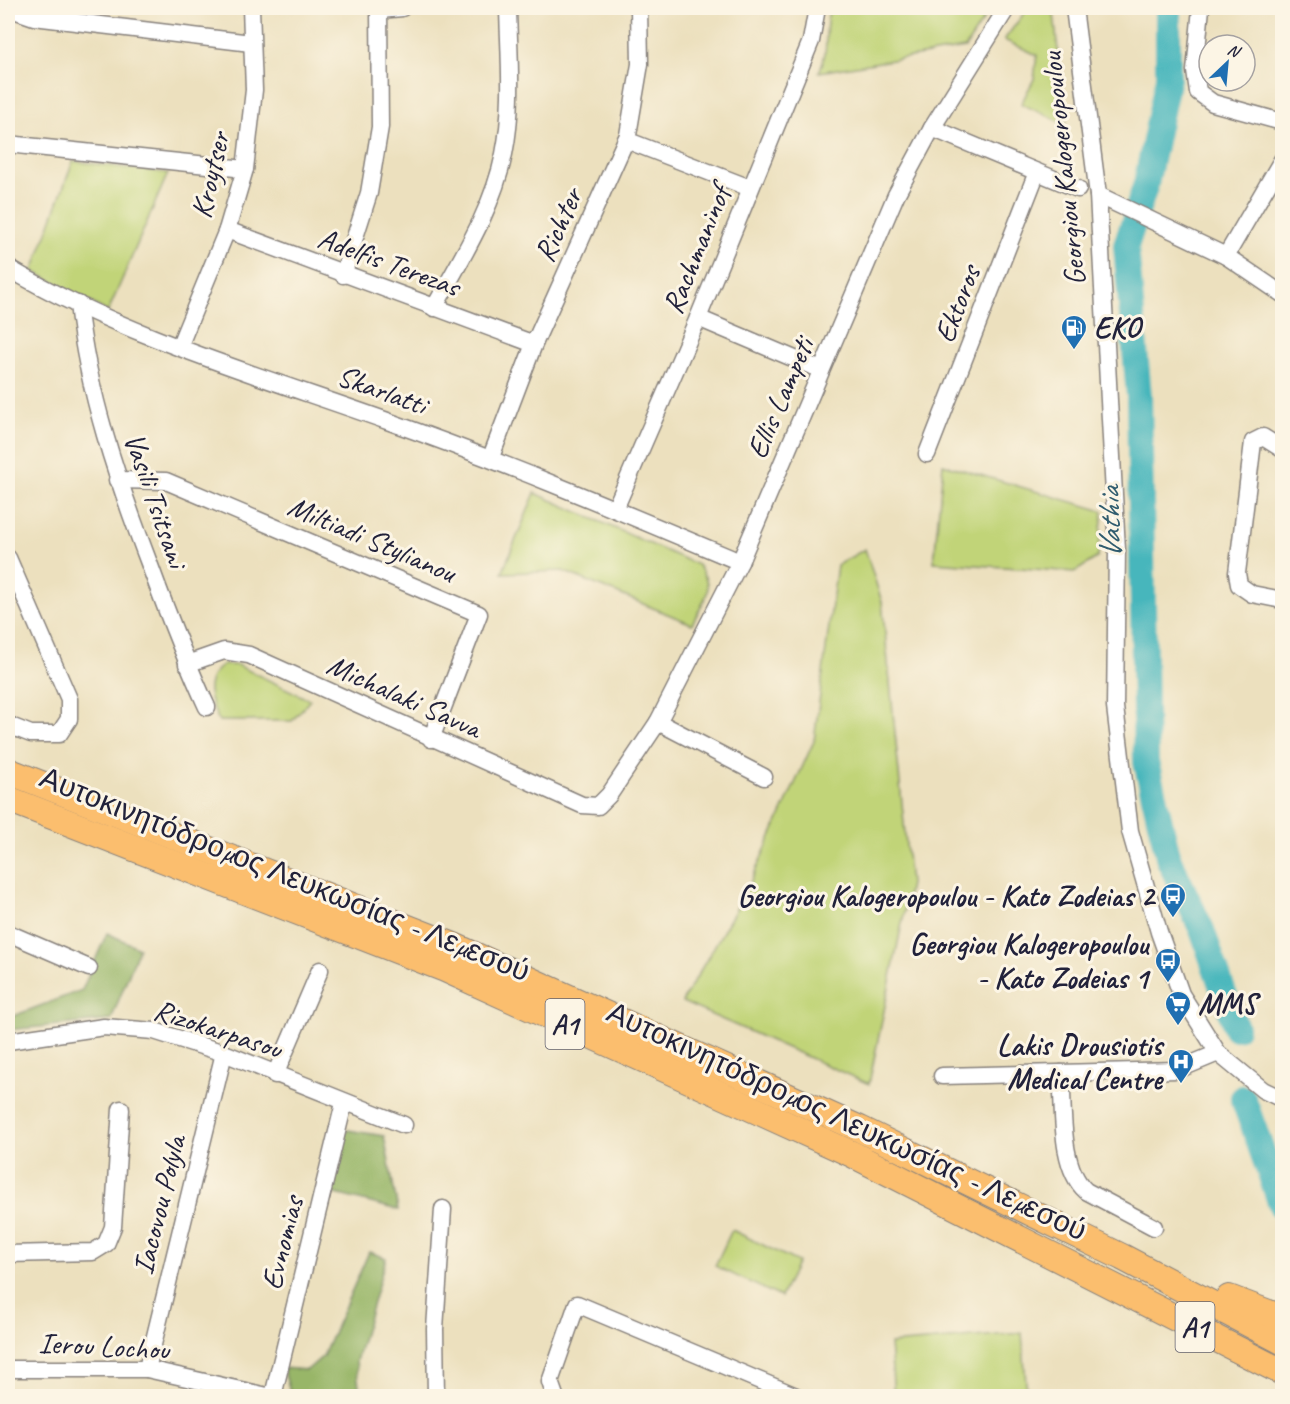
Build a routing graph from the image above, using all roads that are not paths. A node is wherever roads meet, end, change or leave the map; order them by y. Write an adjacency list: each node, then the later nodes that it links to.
1 (8, 8): 11 (street)
2 (251, 8): 11 (street, Kroytser)
3 (402, 8): 10 (street)
4 (508, 8): 28 (street)
5 (639, 8): 14 (street, Richter)
6 (817, 8): 19 (street, Rachmaninof)
7 (1007, 8): 13 (street, Ellis Lampeti)
8 (1074, 8): 21 (street, Georgiou Kalogeropoulou)
9 (1201, 8): 12 (street)
10 (380, 9): 25 (street)
11 (251, 43): 17 (street, Kroytser)
12 (1282, 122)
13 (933, 128): 18 (street); 32 (street, Ellis Lampeti)
14 (626, 140): 19 (street); 30 (street, Richter)
15 (8, 144): 17 (street)
16 (1282, 160): 23 (street)
17 (245, 169): 22 (street, Kroytser)
18 (1037, 172): 20 (street); 34 (street, Ektoros)
19 (750, 188): 29 (street, Rachmaninof)
20 (1078, 189)
21 (1098, 195): 23 (street); 57 (street, Georgiou Kalogeropoulou)
22 (227, 230): 25 (street, Adelfis Terezas); 31 (street, Kroytser)
23 (1226, 256): 26 (street)
24 (8, 268): 27 (street, Skarlatti)
25 (343, 274): 28 (street, Adelfis Terezas)
26 (1282, 294)
27 (78, 304): 31 (street, Skarlatti); 36 (street, Vasili Tsitsani)
28 (434, 308): 30 (street, Adelfis Terezas)
29 (698, 318): 32 (street); 37 (street, Rachmaninof)
30 (534, 344): 35 (street, Richter)
31 (179, 347): 35 (street, Skarlatti)
32 (821, 370): 38 (street, Ellis Lampeti)
33 (1282, 449): 40 (street)
34 (927, 454)
35 (491, 458): 37 (street, Skarlatti)
36 (117, 480): 41 (street, Vasili Tsitsani); 45 (street, Miltiadi Stylianou)
37 (615, 509): 38 (street, Skarlatti)
38 (740, 562): 43 (street, Ellis Lampeti)
39 (9, 563): 44 (street)
40 (1282, 600)
41 (187, 664): 42 (street, Vasili Tsitsani); 45 (street, Michalaki Savva)
42 (207, 707)
43 (658, 722): 48 (street); 50 (street, Ellis Lampeti)
44 (8, 725)
45 (431, 739): 50 (street, Michalaki Savva)
46 (8, 754): 52 (highway)
47 (8, 771): 52 (highway, Αυτοκινητόδρομος Λευκωσίας - Λεμεσού / A1)
48 (764, 777)
49 (8, 799): 69 (highway, Αυτοκινητόδρομος Λευκωσίας - Λεμεσού / A1)
50 (598, 806)
51 (8, 933): 53 (street)
52 (454, 946): 68 (highway, Αυτοκινητόδρομος Λευκωσίας - Λεμεσού / A1)
53 (89, 968)
54 (320, 970): 59 (street)
55 (8, 1041): 56 (street, Rizokarpasou)
56 (224, 1053): 59 (street, Rizokarpasou); 73 (street, Iacovou Polyla)
57 (1218, 1053): 58 (street); 61 (street, Georgiou Kalogeropoulou)
58 (1061, 1073): 60 (street); 66 (street)
59 (275, 1075): 62 (street, Rizokarpasou)
60 (942, 1076)
61 (1282, 1099)
62 (344, 1103): 64 (street, Rizokarpasou); 77 (street, Evnomias)
63 (121, 1109): 67 (street)
64 (404, 1125)
65 (443, 1209): 78 (street)
66 (1154, 1227)
67 (8, 1254)
68 (1122, 1257): 70 (highway); 71 (highway, Αυτοκινητόδρομος Λευκωσίας - Λεμεσού / A1)
69 (1108, 1282): 74 (highway, Αυτοκινητόδρομος Λευκωσίας - Λεμεσού / A1); 75 (highway)
70 (1282, 1318)
71 (1282, 1341)
72 (8, 1369): 73 (street, Ierou Lochou)
73 (147, 1369): 76 (street, Ierou Lochou)
74 (1282, 1372)
75 (1282, 1383)
76 (267, 1396)
77 (273, 1396)
78 (436, 1396)
79 (555, 1396): 80 (street)
80 (796, 1396)

